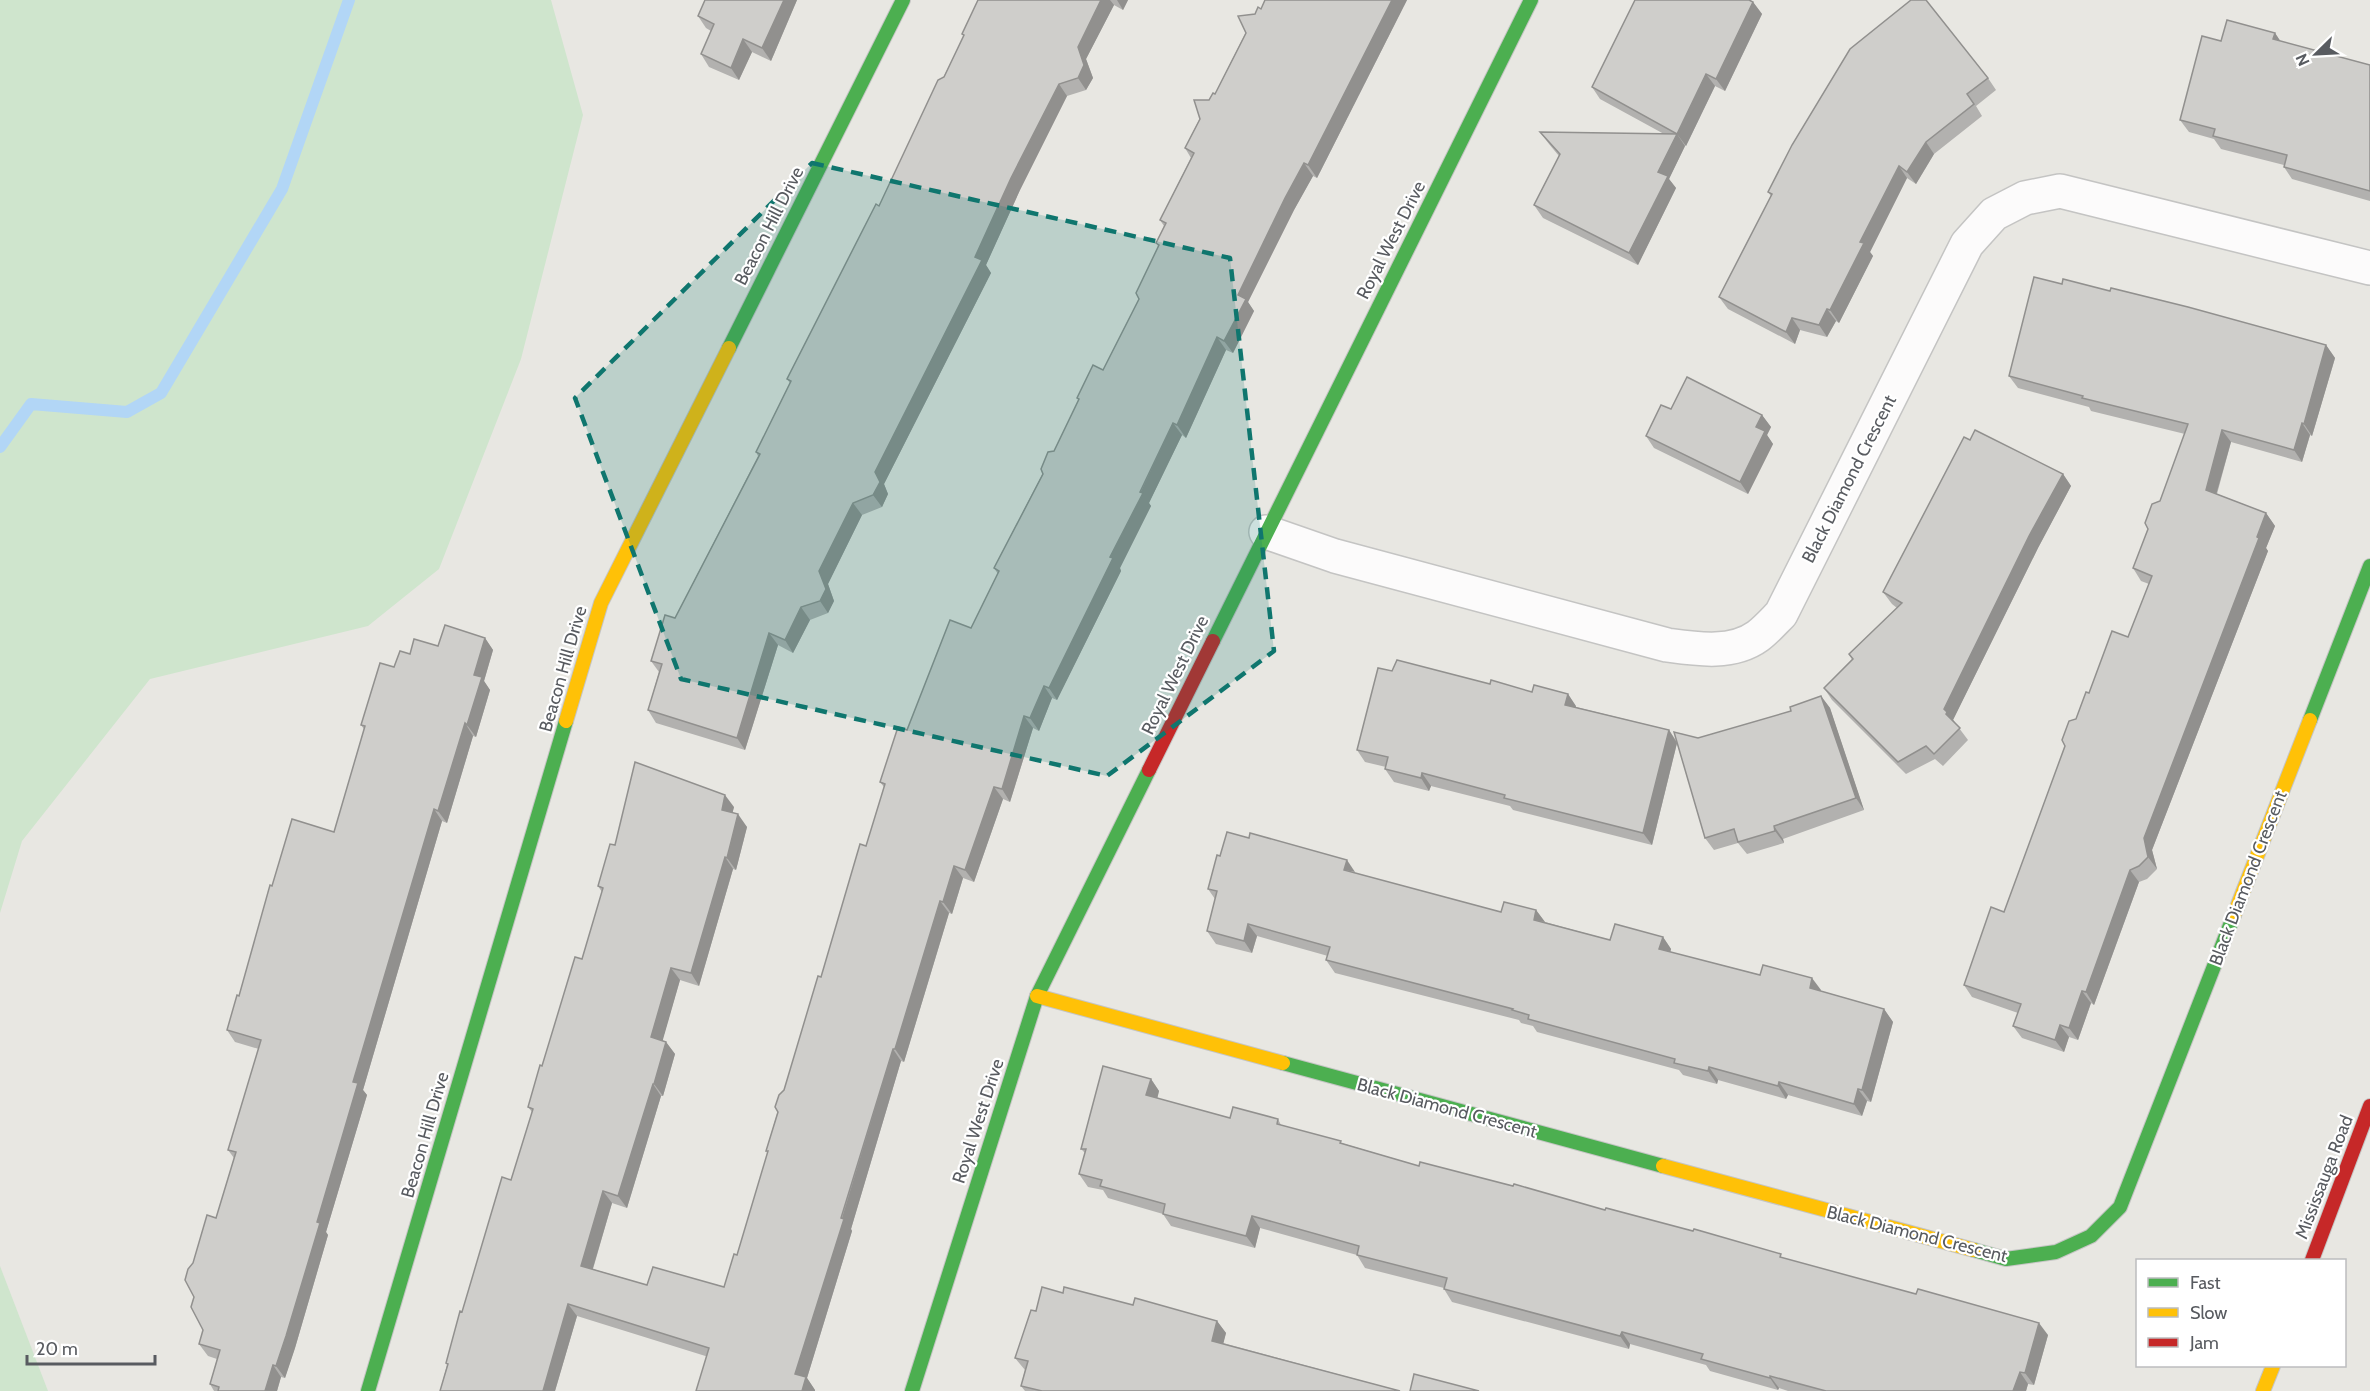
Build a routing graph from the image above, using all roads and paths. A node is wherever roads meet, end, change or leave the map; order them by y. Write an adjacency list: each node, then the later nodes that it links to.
1 (903, 0): 10 (street, Beacon Hill Drive)
2 (1532, 0): 4 (street, Royal West Drive)
3 (2370, 268): 4 (street, Black Diamond Crescent)
4 (1266, 532): 6 (street, Royal West Drive)
5 (2370, 566): 6 (street, Black Diamond Crescent)
6 (1037, 996): 11 (street, Royal West Drive)
7 (2370, 1106): 8 (street, Mississauga Road)
8 (2312, 1259)
9 (2272, 1367): 12 (street)
10 (368, 1391)
11 (912, 1391)
12 (2263, 1391)

